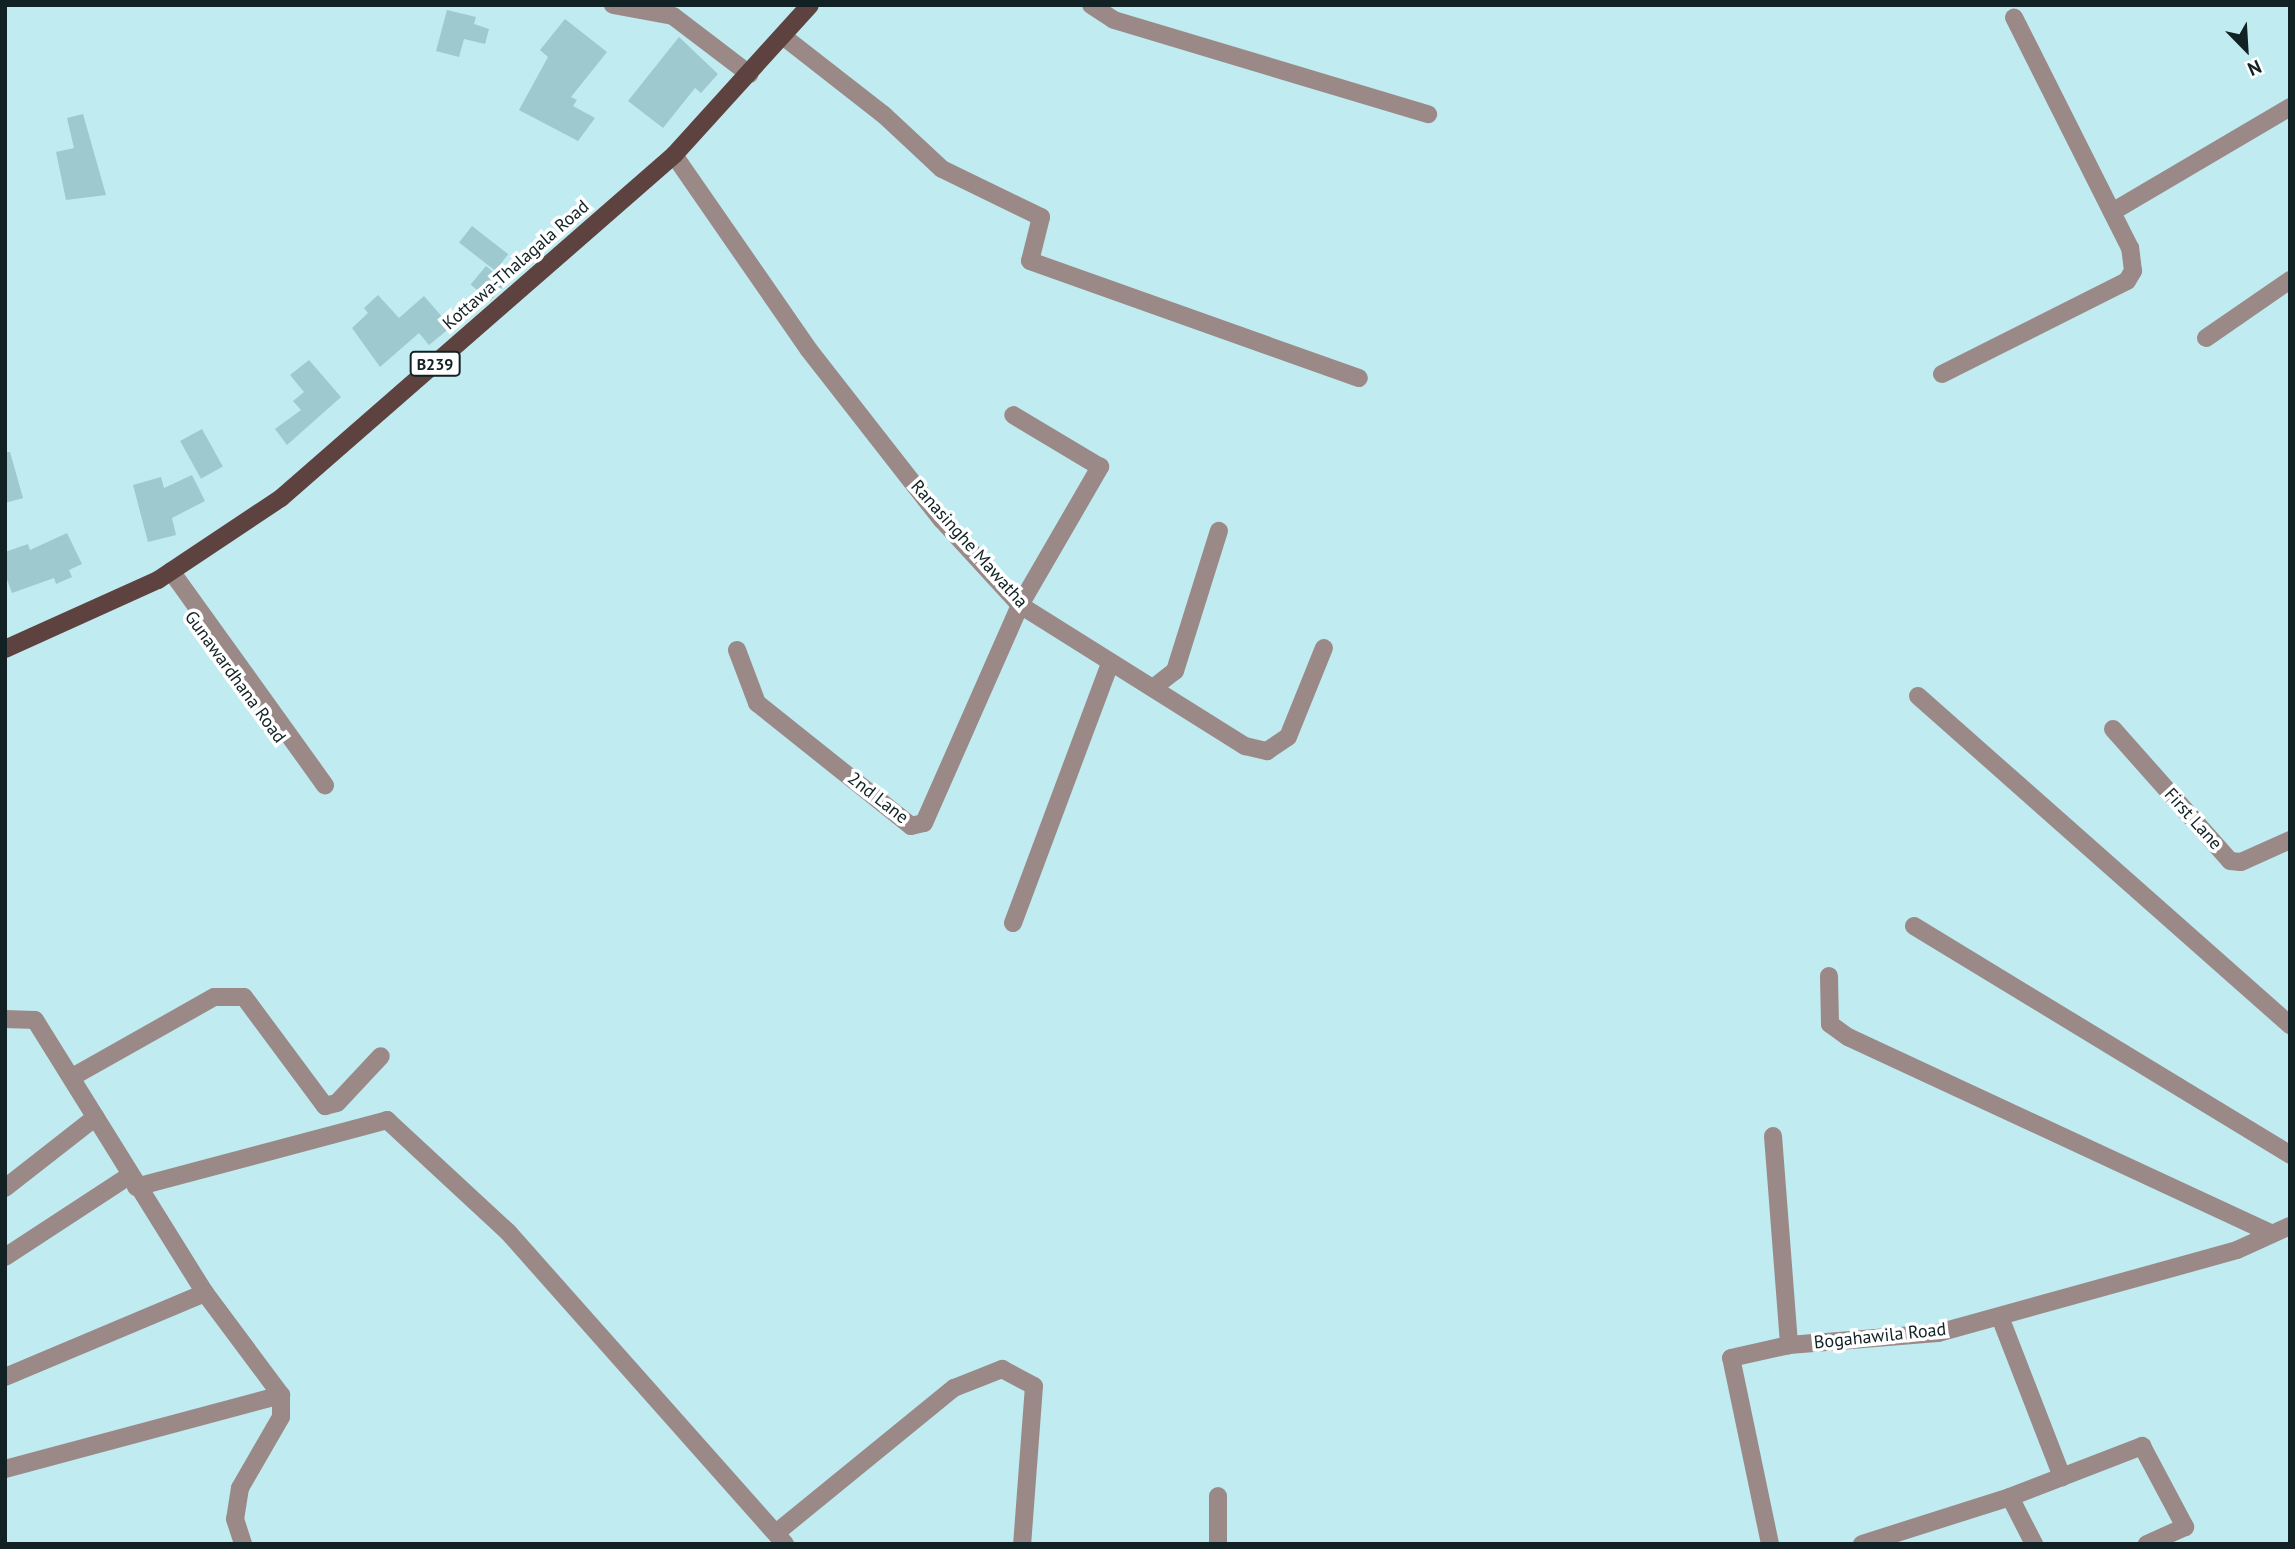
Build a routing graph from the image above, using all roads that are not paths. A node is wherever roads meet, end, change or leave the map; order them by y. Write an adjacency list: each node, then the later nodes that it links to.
1 (612, 5): 6 (street)
2 (1091, 5): 8 (street)
3 (803, 8): 5 (main road, Kottawa-Thalagala Road / B239)
4 (2014, 17): 10 (street)
5 (784, 37): 6 (main road, Kottawa-Thalagala Road / B239); 14 (street)
6 (749, 74): 9 (main road, Kottawa-Thalagala Road / B239)
7 (2290, 107): 10 (street)
8 (1429, 114)
9 (674, 155): 17 (main road, Kottawa-Thalagala Road / B239); 18 (street, Ranasinghe Mawatha)
10 (2112, 212): 13 (street)
11 (2290, 280): 12 (street)
12 (2206, 338)
13 (1942, 374)
14 (1359, 378)
15 (1013, 415): 18 (street)
16 (1219, 531): 23 (street)
17 (166, 574): 20 (main road, Kottawa-Thalagala Road / B239); 26 (street)
18 (1020, 605): 21 (street, 2nd Lane); 22 (street, Ranasinghe Mawatha)
19 (1324, 648): 23 (street, Ranasinghe Mawatha)
20 (5, 649)
21 (737, 650)
22 (1110, 663): 23 (street, Ranasinghe Mawatha); 28 (street)
23 (1153, 688)
24 (1918, 695): 32 (street)
25 (2113, 729): 27 (street, First Lane)
26 (316, 782)
27 (2290, 840)
28 (1013, 923)
29 (1914, 926): 37 (street)
30 (1829, 976): 41 (street)
31 (5, 1019): 34 (street)
32 (2290, 1025)
33 (382, 1056): 34 (street)
34 (74, 1076): 35 (street)
35 (96, 1117): 38 (street); 39 (street)
36 (1773, 1136): 45 (street, Bogahawila Road)
37 (2290, 1155)
38 (132, 1182): 42 (street); 43 (street); 52 (street)
39 (5, 1188)
40 (2290, 1226): 41 (street, Bogahawila Road)
41 (2270, 1234): 44 (street, Bogahawila Road)
42 (5, 1256)
43 (205, 1293): 46 (street); 47 (street)
44 (2000, 1317): 45 (street, Bogahawila Road); 49 (street)
45 (1789, 1345): 56 (street)
46 (5, 1377)
47 (281, 1395): 48 (street); 53 (street)
48 (5, 1469)
49 (2062, 1477): 51 (street); 59 (street)
50 (1218, 1496): 55 (street)
51 (2010, 1497): 57 (street); 58 (street)
52 (780, 1539): 54 (street)
53 (243, 1544)
54 (1022, 1544)
55 (1218, 1544)
56 (1770, 1544)
57 (1861, 1544)
58 (2034, 1544)
59 (2147, 1544)

